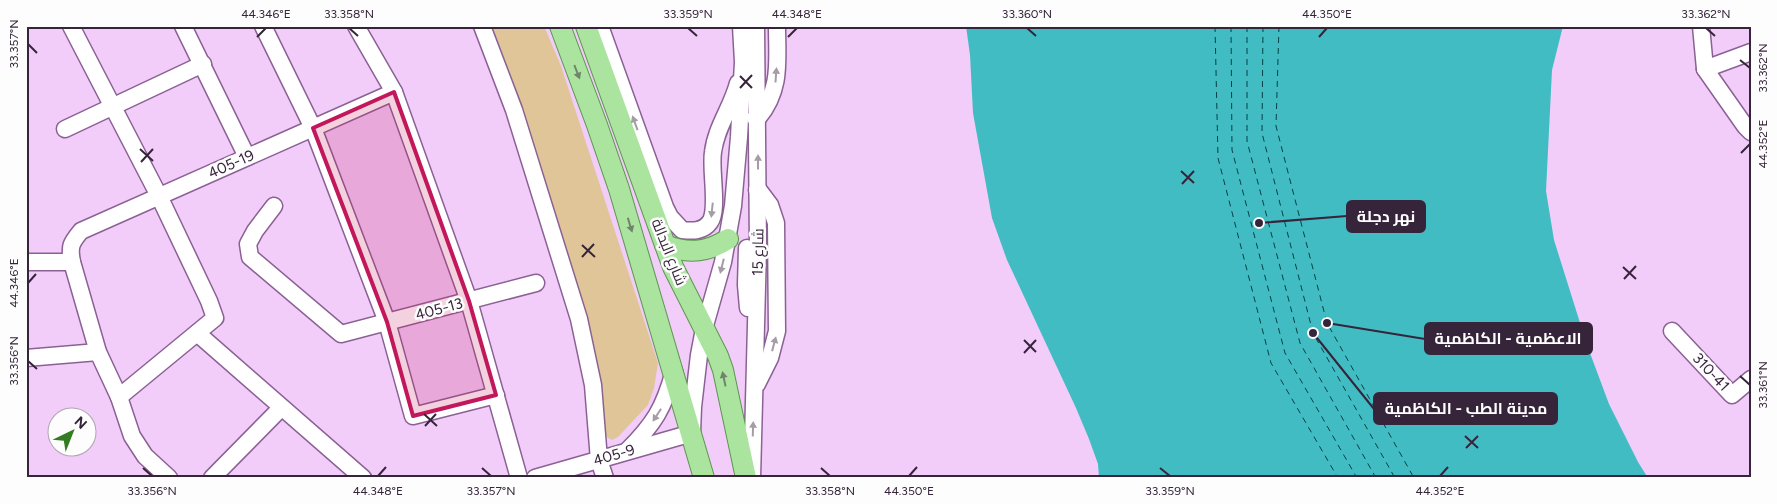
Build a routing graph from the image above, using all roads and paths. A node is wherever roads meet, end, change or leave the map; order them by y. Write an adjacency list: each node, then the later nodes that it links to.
1 (71, 26): 17 (street)
2 (183, 26): 14 (street)
3 (264, 26): 20 (street)
4 (356, 26): 16 (street)
5 (482, 26): 47 (street)
6 (560, 26): 39 (main road, شارع البدالة, one-way to 39)
7 (586, 26): 28 (main road, شارع البدالة)
8 (600, 26): 13 (street, one-way to 8)
9 (776, 26): 11 (street); 19 (street, one-way to 9)
10 (1702, 26): 15 (street)
11 (745, 28): 13 (street, شارع 15); 19 (street, شارع 15)
12 (1751, 52): 15 (street)
13 (743, 62): 18 (street, شارع 15)
14 (203, 64): 17 (street); 23 (street)
15 (1706, 69): 22 (street)
16 (394, 92): 20 (street, 405-19); 32 (street)
17 (113, 107): 21 (street); 25 (street)
18 (740, 118): 19 (street); 27 (street, شارع 15)
19 (758, 118): 24 (street, شارع 15, one-way to 19)
20 (312, 128): 23 (street, 405-19); 33 (street)
21 (65, 129)
22 (1751, 132)
23 (247, 157): 25 (street, 405-19)
24 (758, 189): 41 (street, شارع 15); 41 (street, one-way to 24)
25 (159, 196): 30 (street, 405-19); 36 (street)
26 (274, 206): 33 (street, 405-13)
27 (728, 239): 28 (main road); 34 (street, شارع 15, one-way to 34)
28 (665, 245): 34 (main road, شارع البدالة)
29 (26, 262): 30 (street)
30 (72, 262): 37 (street)
31 (536, 283): 32 (street, 405-13)
32 (469, 300): 33 (street, 405-13); 42 (street)
33 (387, 322): 42 (street)
34 (704, 329): 45 (street, شارع 15); 55 (main road, شارع البدالة, one-way to 34)
35 (1672, 331): 40 (street, 310-41)
36 (197, 333): 43 (street); 44 (street)
37 (98, 352): 38 (street); 43 (street)
38 (26, 358)
39 (674, 370): 45 (main road, شارع البدالة); 46 (street, one-way to 46)
40 (1751, 379)
41 (754, 388): 56 (street, شارع 15, one-way to 41)
42 (496, 395): 51 (street)
43 (119, 397): 48 (street)
44 (281, 408): 49 (street); 50 (street)
45 (692, 433): 46 (street, 405-9); 54 (main road, شارع البدالة)
46 (627, 451): 47 (street, 405-9)
47 (599, 460): 52 (street, 405-9); 53 (street)
48 (169, 478)
49 (212, 478)
50 (363, 478)
51 (519, 478)
52 (535, 478)
53 (605, 478)
54 (704, 478)
55 (746, 478)
56 (752, 478)

